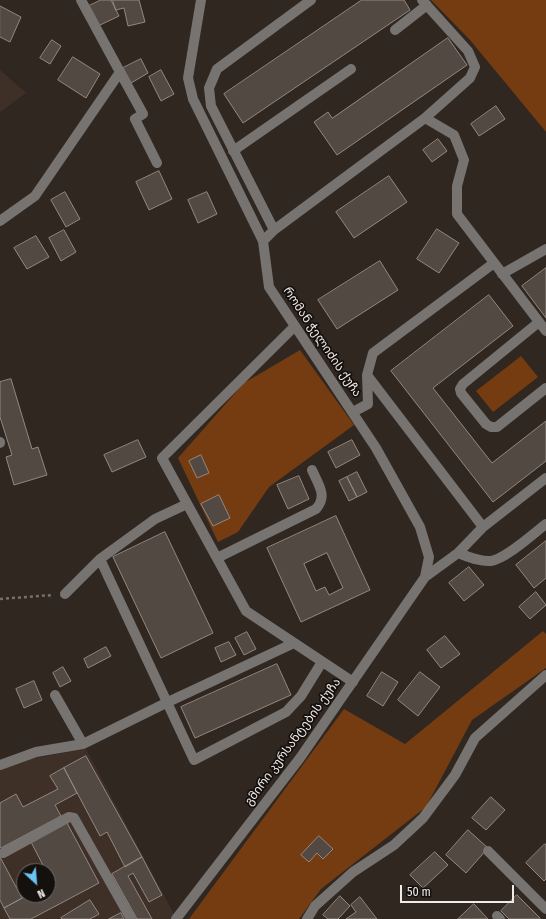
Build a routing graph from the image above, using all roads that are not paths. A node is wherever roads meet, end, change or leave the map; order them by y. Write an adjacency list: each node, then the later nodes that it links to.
1 (81, 0): 7 (street)
2 (201, 0): 13 (street, რომან ჭელიძის ქუჩა)
3 (311, 0): 9 (street)
4 (424, 2): 5 (street); 8 (street)
5 (395, 30)
6 (351, 69): 9 (street)
7 (120, 72): 10 (street); 11 (street)
8 (425, 118): 12 (street); 15 (street)
9 (234, 151): 12 (street)
10 (157, 163)
11 (0, 221)
12 (274, 230): 13 (street)
13 (263, 241): 18 (street, რომან ჭელიძის ქუჩა)
14 (546, 249): 16 (street)
15 (494, 263): 16 (street); 20 (street)
16 (502, 274): 17 (street)
17 (539, 322): 19 (street); 21 (street)
18 (295, 326): 22 (street, რომან ჭელიძის ქუჩა); 25 (street)
19 (546, 331)
20 (368, 375): 22 (street); 27 (street)
21 (546, 388)
22 (353, 412): 31 (street, რომან ჭელიძის ქუჩა)
23 (312, 470): 29 (street)
24 (546, 478): 27 (street)
25 (187, 504): 29 (street); 30 (street)
26 (546, 524): 28 (street)
27 (483, 527): 28 (street)
28 (458, 554): 31 (street)
29 (217, 558): 33 (street)
30 (100, 559): 32 (street); 38 (street)
31 (425, 577): 36 (street, გმირი კურსანტების ქუჩა)
32 (65, 594)
33 (294, 643): 34 (street); 38 (street)
34 (322, 662): 36 (street); 38 (street)
35 (546, 675): 46 (street)
36 (353, 682): 45 (street, გმირი კურსანტების ქუჩა)
37 (55, 695): 39 (street)
38 (168, 702): 39 (street)
39 (83, 744): 40 (street)
40 (0, 765)
41 (488, 851): 43 (street)
42 (3, 853): 44 (street)
43 (546, 909)
44 (131, 919)
45 (176, 919)
46 (307, 919)

